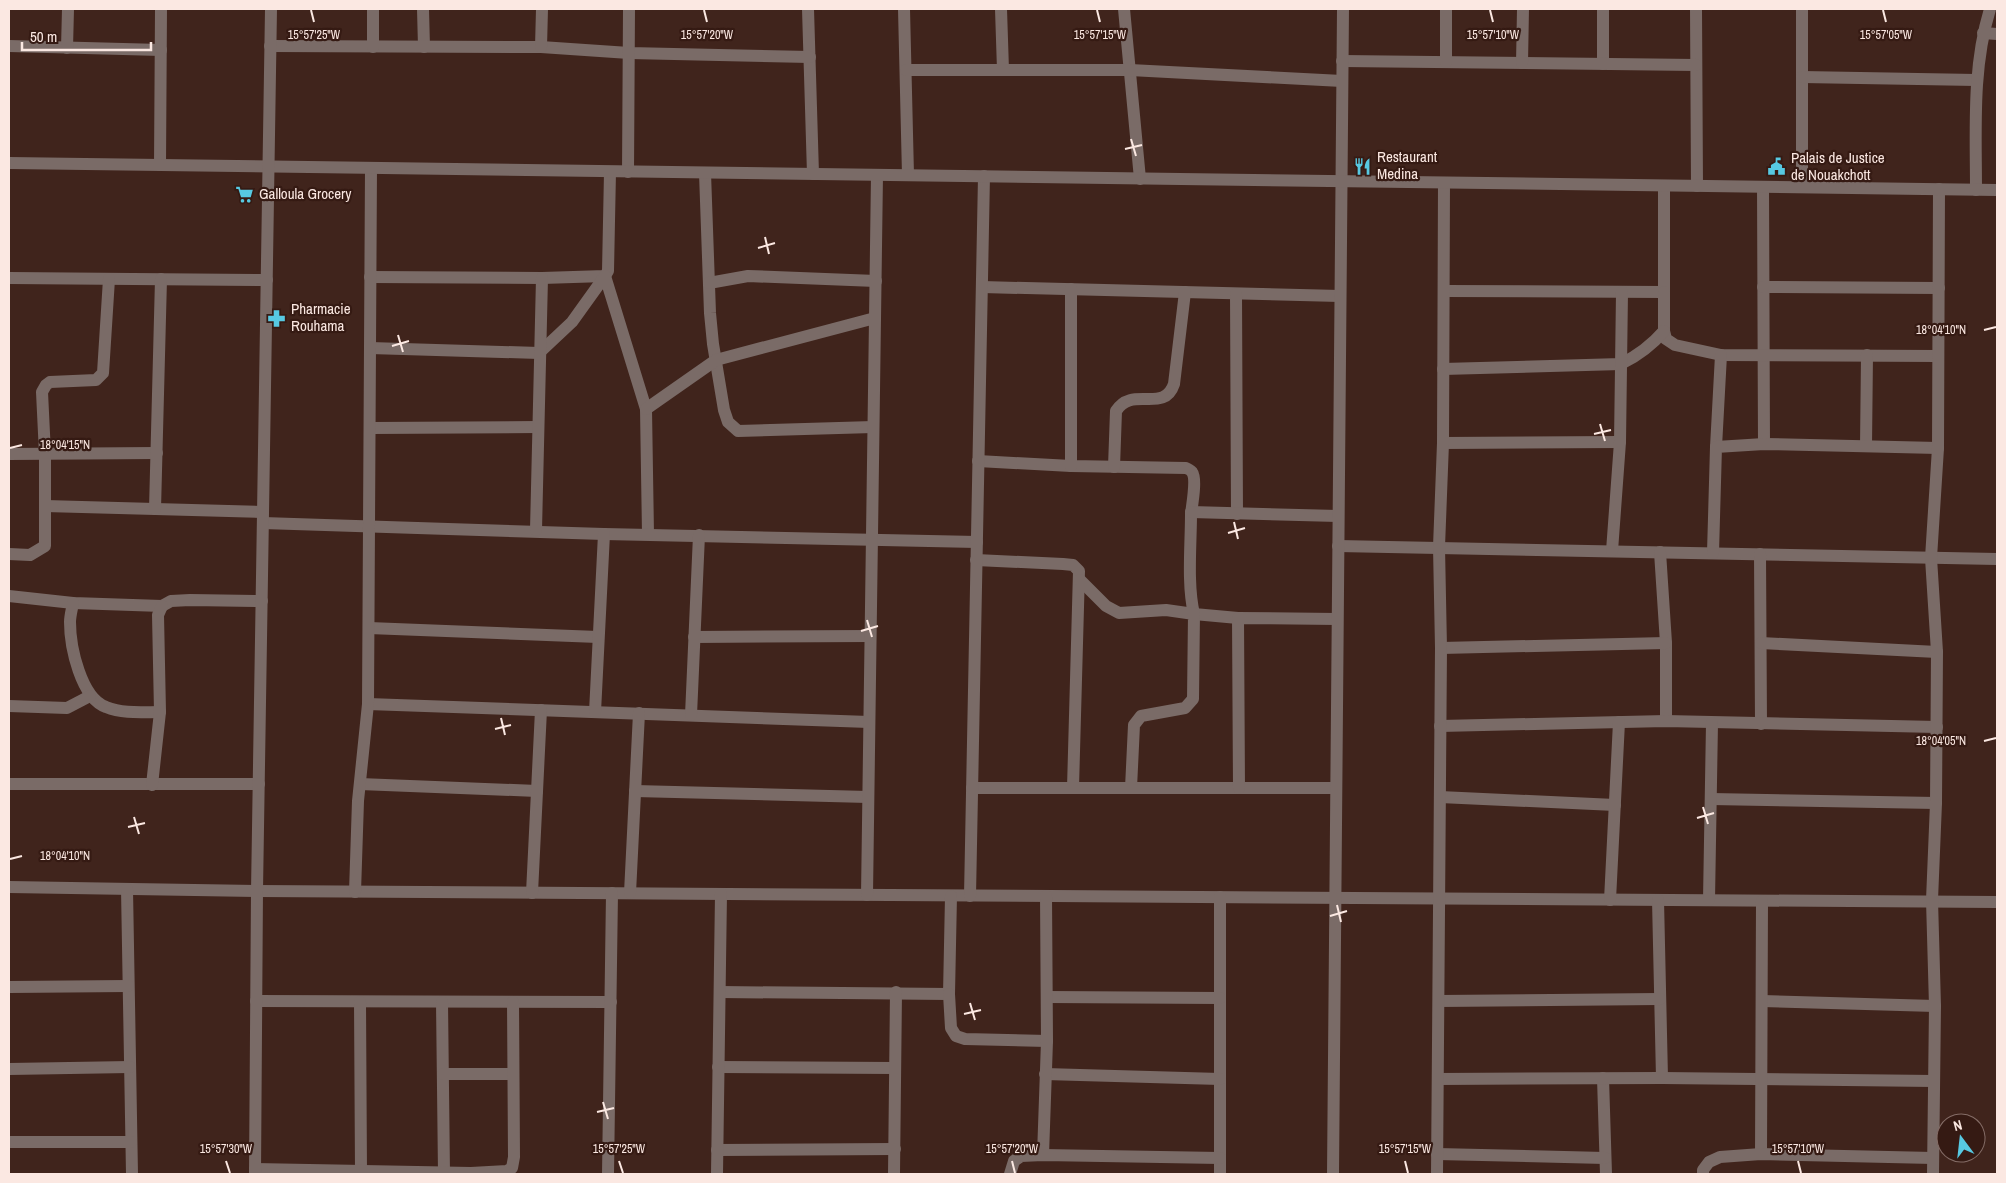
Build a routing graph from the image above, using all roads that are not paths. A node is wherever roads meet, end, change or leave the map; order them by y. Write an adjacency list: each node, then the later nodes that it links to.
1 (68, 9): 25 (street)
2 (161, 9): 27 (street)
3 (271, 9): 22 (street)
4 (373, 9): 23 (street)
5 (423, 9): 24 (street)
6 (542, 9): 26 (street)
7 (629, 9): 28 (street)
8 (808, 9): 29 (street)
9 (904, 9): 35 (street)
10 (1001, 9): 36 (street)
11 (1124, 9): 37 (street)
12 (1343, 9): 30 (street)
13 (1446, 9): 31 (street)
14 (1523, 9): 32 (street)
15 (1603, 9): 33 (street)
16 (1696, 9): 34 (street)
17 (1802, 9): 38 (street)
18 (1990, 9): 19 (street)
19 (1983, 33): 20 (street); 39 (street)
20 (1997, 34)
21 (9, 46): 25 (street)
22 (270, 46): 23 (street); 43 (street)
23 (373, 47): 24 (street)
24 (424, 47): 26 (street)
25 (67, 48): 27 (street)
26 (541, 48): 28 (street)
27 (161, 50): 42 (street)
28 (629, 53): 29 (street); 46 (street)
29 (810, 57): 48 (street)
30 (1342, 62): 31 (street); 40 (street)
31 (1446, 62): 32 (street)
32 (1522, 63): 33 (street)
33 (1604, 64): 34 (street)
34 (1696, 65): 56 (street)
35 (906, 70): 36 (street); 50 (street)
36 (1004, 70): 37 (street)
37 (1130, 70): 40 (street); 52 (street)
38 (1802, 77): 39 (street); 58 (street)
39 (1976, 80): 60 (street)
40 (1342, 81): 53 (street)
41 (9, 164): 42 (street)
42 (160, 165): 43 (street)
43 (268, 167): 44 (street); 68 (street)
44 (371, 168): 45 (street); 63 (street)
45 (610, 172): 46 (street); 62 (street)
46 (628, 172): 47 (street)
47 (704, 173): 48 (street); 70 (street)
48 (813, 174): 49 (street)
49 (877, 175): 50 (street); 69 (street)
50 (908, 175): 51 (street)
51 (984, 176): 52 (street); 71 (street)
52 (1140, 179): 53 (street)
53 (1341, 181): 54 (street); 80 (street)
54 (1444, 183): 55 (street); 75 (street)
55 (1664, 186): 56 (street); 78 (street)
56 (1696, 186): 57 (street)
57 (1763, 187): 58 (street); 72 (street)
58 (1802, 187): 59 (street)
59 (1939, 189): 60 (street); 73 (street)
60 (1976, 190): 61 (street)
61 (1997, 190)
62 (605, 276): 65 (street); 84 (street); 92 (street)
63 (370, 277): 65 (street); 83 (street)
64 (9, 278): 66 (street)
65 (542, 278): 84 (street)
66 (109, 279): 67 (street); 104 (street)
67 (161, 279): 68 (street); 102 (street)
68 (266, 280): 113 (street)
69 (876, 280): 70 (street); 81 (street)
70 (709, 283): 89 (street)
71 (982, 287): 74 (street); 105 (street)
72 (1763, 287): 73 (street); 85 (street)
73 (1939, 288): 88 (street)
74 (1071, 289): 76 (street); 106 (street)
75 (1444, 291): 77 (street); 91 (street)
76 (1185, 292): 79 (street); 107 (street)
77 (1622, 292): 78 (street); 90 (street)
78 (1664, 292): 82 (street)
79 (1236, 294): 80 (street); 111 (street)
80 (1340, 296): 112 (street)
81 (875, 318): 89 (street); 94 (street)
82 (1664, 331): 86 (street); 90 (street)
83 (370, 348): 84 (street); 95 (street)
84 (540, 354): 93 (street)
85 (1764, 354): 86 (street); 87 (street); 98 (street)
86 (1721, 355): 100 (street)
87 (1867, 355): 88 (street); 99 (street)
88 (1938, 356): 101 (street)
89 (716, 360): 92 (street); 94 (street)
90 (1621, 364): 91 (street); 96 (street)
91 (1443, 369): 97 (street)
92 (646, 409): 117 (street)
93 (538, 426): 95 (street); 115 (street)
94 (873, 427): 119 (street)
95 (370, 428): 114 (street)
96 (1620, 442): 97 (street); 123 (street)
97 (1443, 443): 122 (street)
98 (1764, 444): 99 (street); 100 (street)
99 (1866, 446): 101 (street)
100 (1716, 447): 125 (street)
101 (1938, 448): 128 (street)
102 (156, 453): 104 (street); 109 (street)
103 (9, 454): 104 (street)
104 (46, 454): 108 (street)
105 (978, 461): 106 (street); 120 (street)
106 (1071, 466): 107 (street)
107 (1114, 467): 110 (street)
108 (45, 506): 109 (street); 126 (street)
109 (155, 509): 113 (street)
110 (1191, 512): 111 (street); 136 (street)
111 (1237, 514): 112 (street)
112 (1338, 516): 121 (street)
113 (263, 518): 114 (street); 133 (street)
114 (370, 526): 115 (street); 139 (street)
115 (536, 530): 116 (street)
116 (604, 534): 117 (street); 141 (street)
117 (648, 534): 118 (street)
118 (699, 535): 119 (street); 142 (street)
119 (871, 540): 120 (street); 140 (street)
120 (976, 542): 130 (street)
121 (1338, 546): 122 (street); 138 (street)
122 (1439, 547): 123 (street); 145 (street)
123 (1612, 551): 124 (street)
124 (1660, 552): 125 (street); 144 (street)
125 (1713, 553): 127 (street)
126 (9, 554)
127 (1760, 554): 128 (street); 143 (street)
128 (1931, 558): 129 (street); 146 (street)
129 (1997, 559)
130 (976, 560): 131 (street); 166 (street)
131 (1080, 580): 136 (street); 167 (street)
132 (9, 596): 134 (street)
133 (262, 601): 135 (street); 163 (street)
134 (73, 603): 135 (street); 147 (street)
135 (162, 606): 151 (street)
136 (1194, 614): 137 (street); 168 (street)
137 (1238, 618): 138 (street); 169 (street)
138 (1337, 619): 170 (street)
139 (369, 628): 141 (street); 148 (street)
140 (870, 636): 142 (street); 156 (street)
141 (598, 637): 152 (street)
142 (694, 637): 154 (street)
143 (1762, 643): 146 (street); 159 (street)
144 (1666, 644): 145 (street); 155 (street)
145 (1441, 648): 160 (street)
146 (1937, 652): 161 (street)
147 (90, 696): 149 (street); 151 (street)
148 (368, 704): 150 (street); 164 (street)
149 (9, 706)
150 (541, 710): 152 (street); 171 (street)
151 (160, 712): 165 (street)
152 (595, 712): 153 (street)
153 (640, 713): 154 (street); 172 (street)
154 (690, 715): 156 (street)
155 (1666, 721): 157 (street); 158 (street)
156 (869, 722): 174 (street)
157 (1618, 722): 160 (street); 177 (street)
158 (1712, 723): 159 (street); 175 (street)
159 (1761, 724): 161 (street)
160 (1440, 726): 173 (street)
161 (1937, 727): 176 (street)
162 (9, 784): 165 (street)
163 (259, 784): 165 (street); 180 (street)
164 (360, 784): 171 (street); 181 (street)
165 (152, 785)
166 (972, 788): 167 (street); 188 (street)
167 (1073, 788): 168 (street)
168 (1131, 788): 169 (street)
169 (1239, 788): 170 (street)
170 (1336, 788): 191 (street)
171 (536, 791): 182 (street)
172 (635, 791): 174 (street); 184 (street)
173 (1440, 796): 177 (street); 192 (street)
174 (868, 797): 186 (street)
175 (1710, 799): 176 (street); 195 (street)
176 (1936, 804): 196 (street)
177 (1615, 805): 193 (street)
178 (9, 887): 179 (street)
179 (127, 889): 180 (street); 199 (street)
180 (257, 891): 181 (street); 207 (street)
181 (355, 892): 182 (street)
182 (532, 893): 183 (street)
183 (612, 893): 184 (street); 213 (street)
184 (630, 893): 185 (street)
185 (721, 894): 186 (street); 201 (street)
186 (867, 895): 187 (street)
187 (951, 896): 188 (street); 203 (street)
188 (970, 896): 189 (street)
189 (1046, 896): 190 (street); 204 (street)
190 (1220, 897): 191 (street); 205 (street)
191 (1335, 898): 192 (street); 250 (street)
192 (1439, 899): 193 (street); 208 (street)
193 (1610, 900): 194 (street)
194 (1658, 900): 195 (street); 206 (street)
195 (1709, 900): 197 (street)
196 (1932, 900): 197 (street); 198 (street); 214 (street)
197 (1762, 901): 209 (street)
198 (1997, 902)
199 (128, 986): 200 (street); 216 (street)
200 (9, 987)
201 (720, 992): 202 (street); 217 (street)
202 (896, 992): 203 (street); 218 (street)
203 (949, 994): 215 (street)
204 (1047, 997): 205 (street); 215 (street)
205 (1220, 998): 225 (street)
206 (1660, 999): 208 (street); 224 (street)
207 (256, 1001): 210 (street); 240 (street)
208 (1439, 1001): 226 (street)
209 (1762, 1001): 214 (street); 227 (street)
210 (360, 1002): 211 (street); 239 (street)
211 (442, 1002): 212 (street); 220 (street)
212 (513, 1002): 213 (street); 221 (street)
213 (610, 1002): 245 (street)
214 (1935, 1006): 228 (street)
215 (1047, 1041): 222 (street)
216 (130, 1067): 219 (street); 230 (street)
217 (718, 1067): 218 (street); 232 (street)
218 (895, 1068): 231 (street)
219 (9, 1069)
220 (443, 1074): 221 (street); 241 (street)
221 (513, 1074): 244 (street)
222 (1046, 1074): 225 (street); 235 (street)
223 (1604, 1078): 224 (street); 226 (street); 237 (street)
224 (1662, 1078): 227 (street)
225 (1220, 1079): 236 (street)
226 (1438, 1079): 233 (street)
227 (1762, 1079): 228 (street); 234 (street)
228 (1934, 1081): 238 (street)
229 (9, 1142): 230 (street)
230 (131, 1142): 243 (street)
231 (895, 1149): 232 (street); 247 (street)
232 (717, 1150): 246 (street)
233 (1438, 1154): 237 (street); 251 (street)
234 (1761, 1154): 238 (street); 253 (street)
235 (1043, 1155): 236 (street); 248 (street)
236 (1220, 1158): 249 (street)
237 (1605, 1158): 252 (street)
238 (1933, 1158): 254 (street)
239 (361, 1171): 240 (street); 242 (street)
240 (255, 1172)
241 (444, 1172): 242 (street); 244 (street)
242 (400, 1173)
243 (132, 1174)
244 (471, 1174)
245 (608, 1174)
246 (717, 1174)
247 (894, 1174)
248 (1010, 1174)
249 (1220, 1174)
250 (1333, 1174)
251 (1437, 1174)
252 (1606, 1174)
253 (1703, 1174)
254 (1933, 1174)

